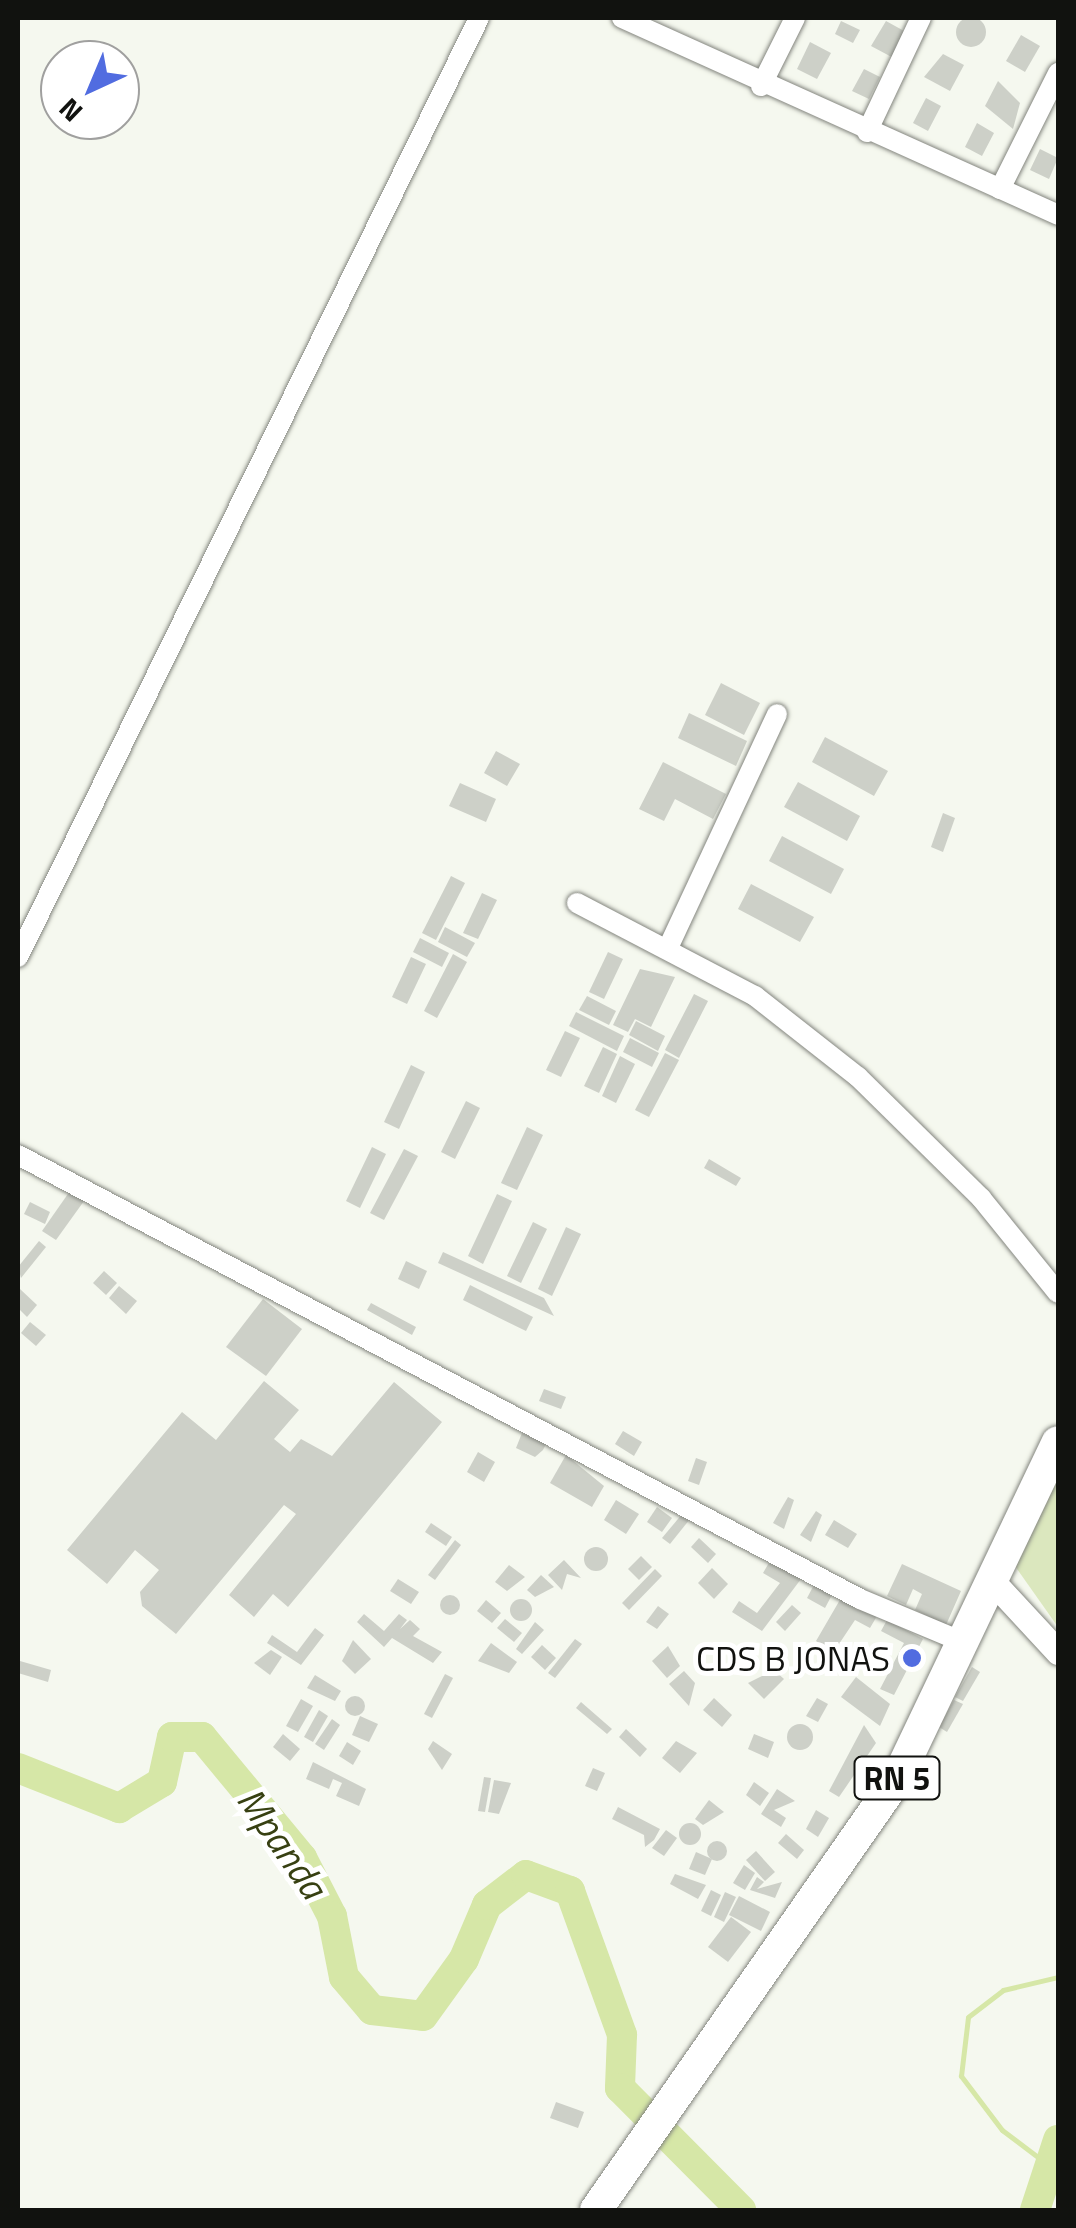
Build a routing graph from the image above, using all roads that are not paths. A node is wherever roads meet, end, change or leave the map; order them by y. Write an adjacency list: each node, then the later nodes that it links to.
1 (479, 18): 13 (street)
2 (622, 18): 6 (street)
3 (795, 18): 6 (street)
4 (921, 18): 7 (street)
5 (1058, 73): 8 (street)
6 (761, 86): 7 (street)
7 (866, 132): 8 (street)
8 (1000, 189): 9 (street)
9 (1058, 214)
10 (777, 714): 12 (street)
11 (577, 903): 12 (street)
12 (668, 948): 15 (street)
13 (18, 957)
14 (18, 1155): 18 (street)
15 (1058, 1293)
16 (1058, 1442): 17 (main road, RN 5)
17 (994, 1583): 18 (main road, RN 5); 19 (street)
18 (966, 1643): 20 (main road, RN 5)
19 (1058, 1652)
20 (596, 2210)

